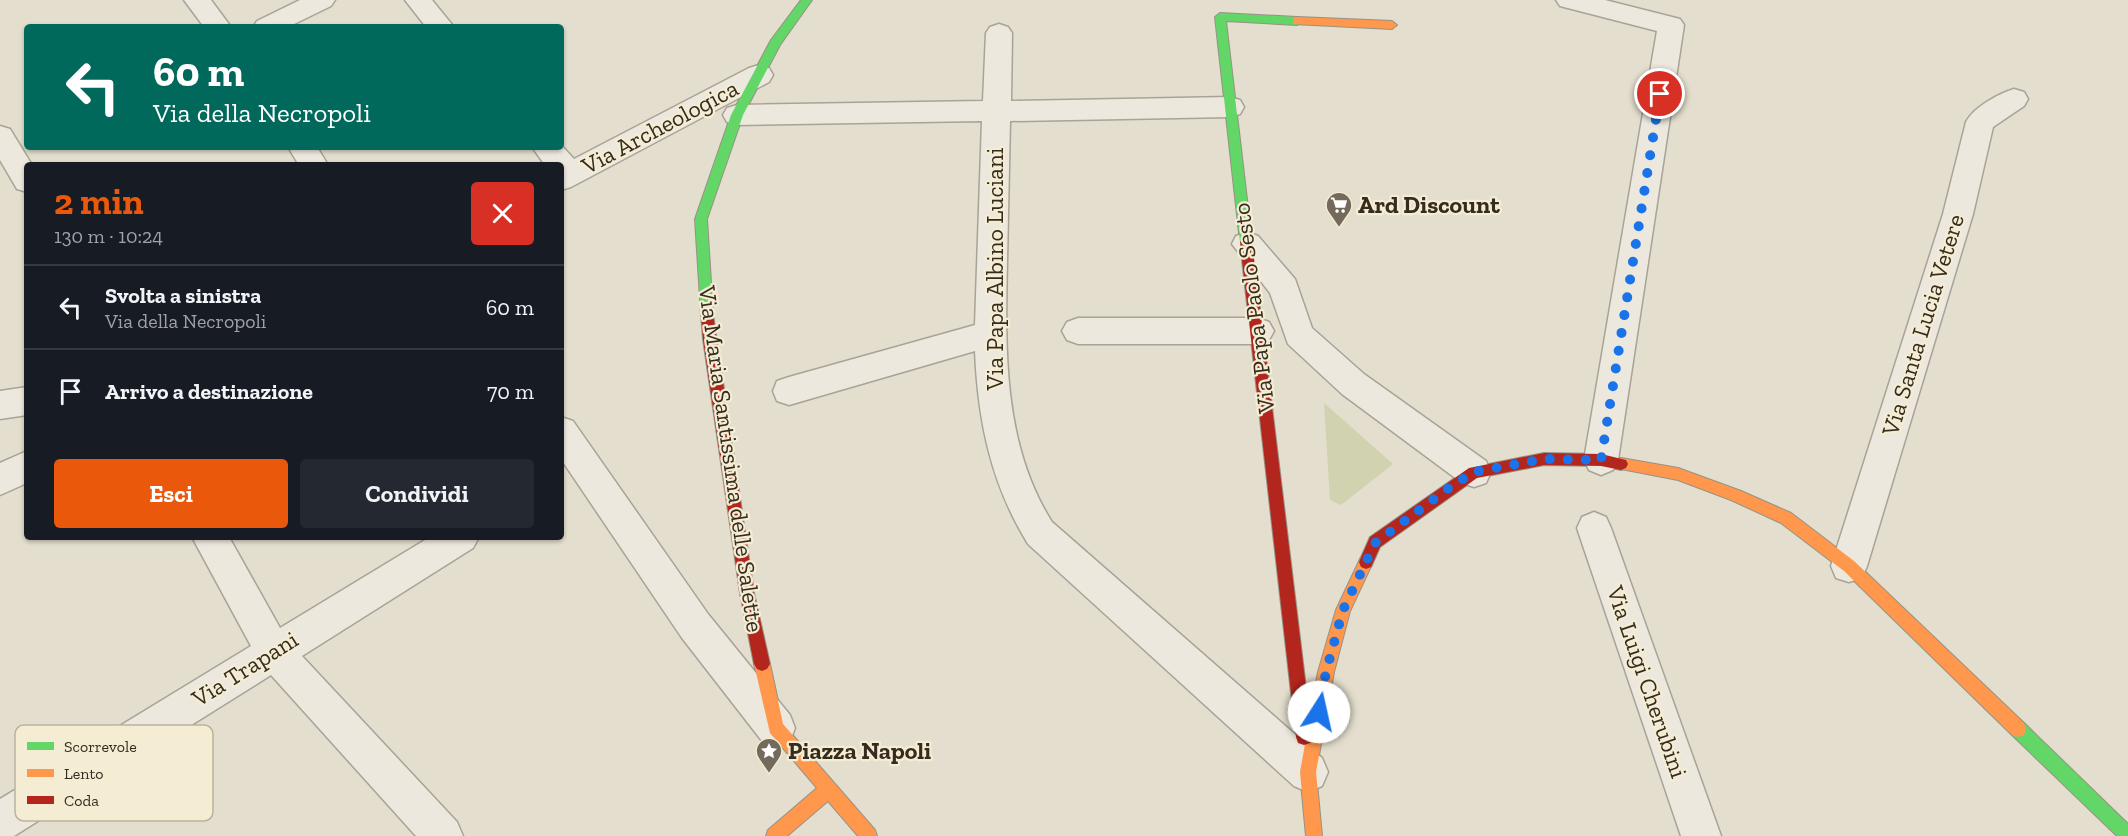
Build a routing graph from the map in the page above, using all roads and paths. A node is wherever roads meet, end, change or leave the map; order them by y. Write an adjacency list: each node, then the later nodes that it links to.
1 (197, 0): 6 (street)
2 (322, 0): 7 (street)
3 (418, 0): 8 (street)
4 (807, 0): 11 (street, Via Maria Santissima delle Salette)
5 (1569, 0): 27 (street)
6 (216, 24)
7 (272, 24)
8 (438, 24)
9 (1392, 26): 13 (street, Via Papa Paolo Sesto)
10 (999, 33): 14 (street, Via Papa Albino Luciani)
11 (759, 75): 15 (street, Via Maria Santissima delle Salette); 18 (street, Via Archeologica)
12 (2014, 99): 35 (street, Via Santa Lucia Vetere)
13 (1230, 107): 14 (street); 19 (street, Via Papa Paolo Sesto)
14 (996, 111): 15 (street); 22 (street, Via Papa Albino Luciani)
15 (737, 115): 38 (street, Via Maria Santissima delle Salette)
16 (9, 141): 17 (street)
17 (24, 174)
18 (565, 177)
19 (1247, 244): 21 (street, Via Papa Paolo Sesto); 30 (street)
20 (1078, 331): 21 (street)
21 (1258, 331): 39 (street, Via Papa Paolo Sesto)
22 (990, 334): 23 (street); 39 (street, Via Papa Albino Luciani)
23 (789, 391)
24 (24, 401): 25 (street)
25 (0, 405)
26 (564, 442): 29 (street)
27 (1601, 460): 30 (street); 35 (street)
28 (24, 468): 31 (street)
29 (572, 470): 38 (street)
30 (1474, 472): 39 (street)
31 (0, 480)
32 (1594, 528): 49 (street, Via Luigi Cherubini)
33 (212, 540): 36 (street)
34 (456, 540): 36 (street, Via Trapani)
35 (1849, 566): 43 (street)
36 (273, 651): 37 (street, Via Trapani); 44 (street)
37 (155, 725)
38 (776, 728): 40 (street, Via Maria Santissima delle Salette)
39 (1308, 772): 48 (street)
40 (828, 789): 45 (street); 46 (street); 47 (street, Via Maria Santissima delle Salette)
41 (15, 813): 42 (street, Via Trapani)
42 (0, 822)
43 (2128, 835)
44 (443, 836)
45 (774, 836)
46 (793, 836)
47 (869, 836)
48 (1314, 836)
49 (1701, 836)

